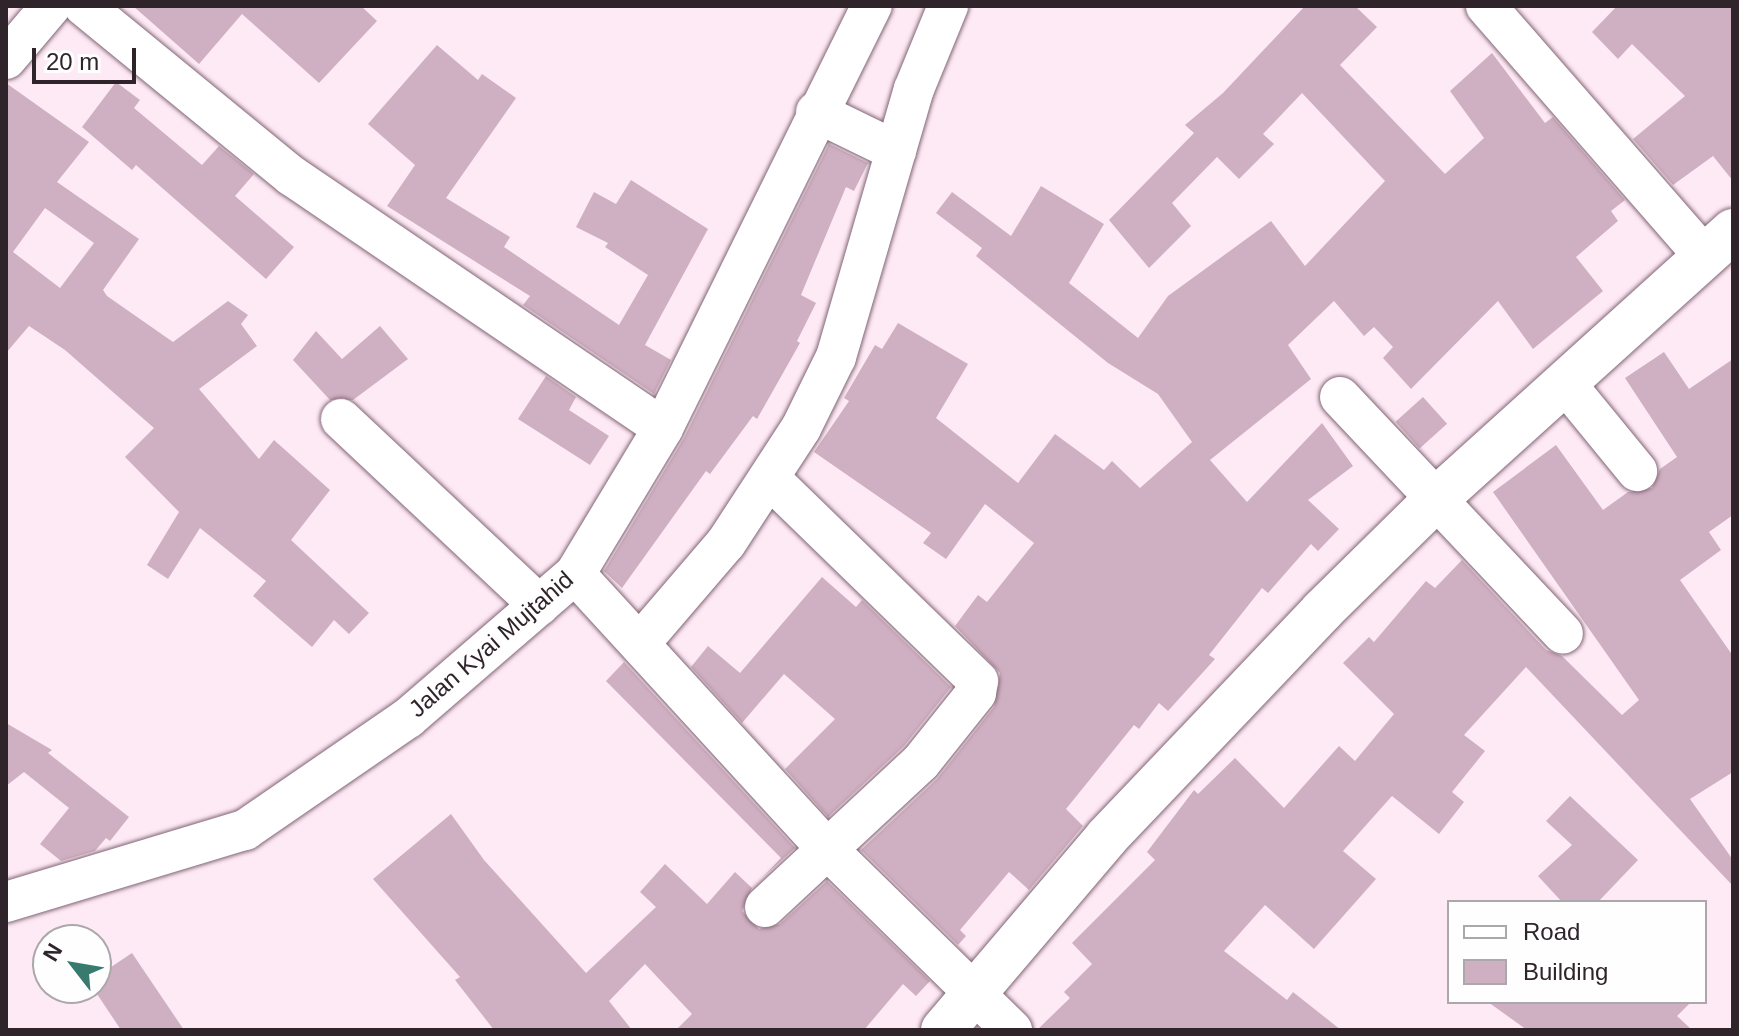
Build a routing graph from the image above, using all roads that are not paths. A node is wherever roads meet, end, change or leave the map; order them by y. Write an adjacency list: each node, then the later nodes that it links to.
1 (51, 6): 6 (street)
2 (84, 6): 13 (street)
3 (872, 6): 7 (street, Jalan Kyai Mujtahid)
4 (948, 6): 8 (street)
5 (1486, 6): 9 (street)
6 (6, 59)
7 (826, 117): 8 (street); 13 (street, Jalan Kyai Mujtahid)
8 (888, 147): 15 (street)
9 (1719, 244): 10 (street)
10 (1565, 383): 14 (street); 16 (street)
11 (1340, 397): 16 (street)
12 (341, 419): 18 (street)
13 (663, 428): 17 (street, Jalan Kyai Mujtahid)
14 (1637, 471)
15 (770, 479): 19 (street); 21 (street)
16 (1434, 501): 20 (street); 24 (street)
17 (584, 584): 18 (street, Jalan Kyai Mujtahid); 19 (street)
18 (539, 605): 22 (street, Jalan Kyai Mujtahid)
19 (634, 634): 21 (street)
20 (1563, 634)
21 (825, 847): 23 (street); 24 (street)
22 (6, 902)
23 (765, 907)
24 (974, 993): 25 (street); 26 (street)
25 (943, 1030)
26 (1012, 1030)

